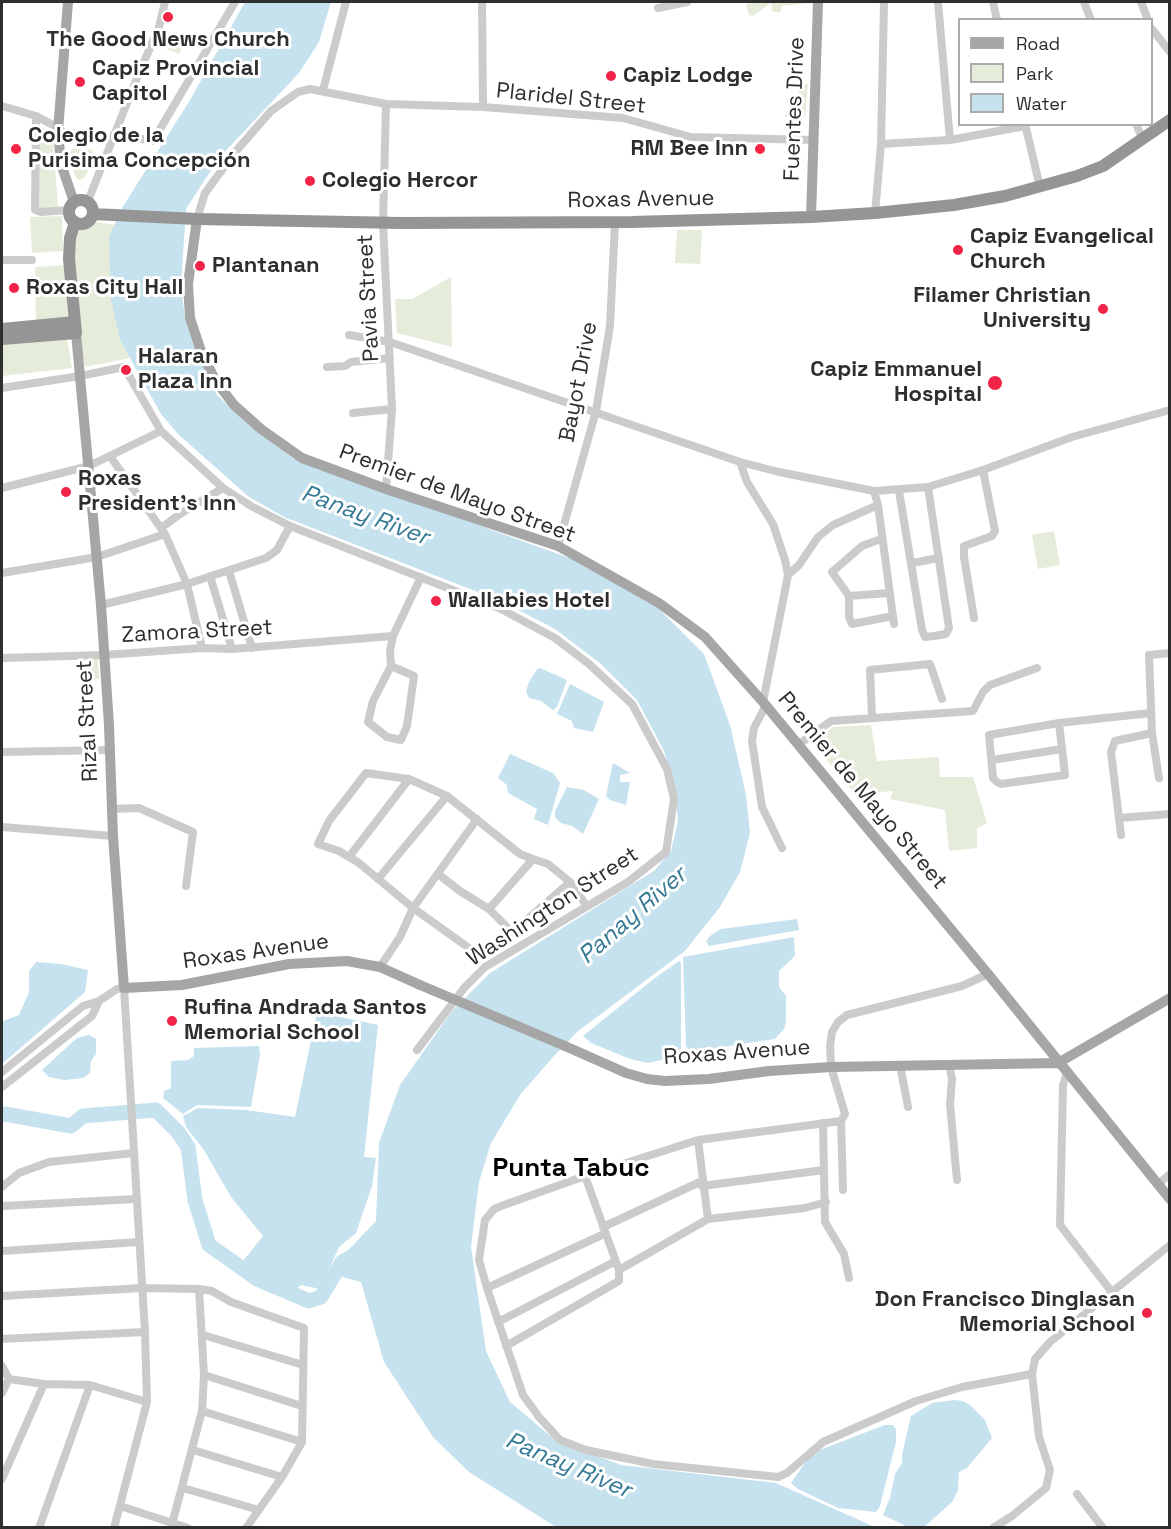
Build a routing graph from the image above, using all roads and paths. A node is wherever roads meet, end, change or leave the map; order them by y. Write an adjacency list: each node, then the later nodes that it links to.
1 (68, 2): 28 (main road)
2 (165, 2): 29 (street)
3 (235, 2): 29 (street)
4 (346, 2): 19 (street)
5 (482, 2): 22 (street)
6 (687, 2): 13 (street)
7 (818, 2): 30 (main road, Fuentes Drive)
8 (884, 2): 33 (street)
9 (938, 2): 31 (street)
10 (993, 2): 14 (street)
11 (1084, 2): 15 (street)
12 (1141, 2): 16 (street)
13 (658, 8)
14 (997, 18)
15 (1090, 18)
16 (1147, 18)
17 (1153, 30): 18 (street)
18 (1170, 52)
19 (323, 90): 20 (street, Plaridel Street); 40 (street)
20 (386, 104): 22 (street, Plaridel Street); 42 (street, Pavia Street)
21 (2, 106): 23 (street)
22 (483, 107): 30 (street, Plaridel Street)
23 (36, 116): 28 (street); 36 (street)
24 (1170, 120): 32 (highway, Roxas Avenue)
25 (1020, 126): 31 (street)
26 (1025, 126): 34 (street)
27 (1137, 126): 32 (street)
28 (58, 131): 29 (street); 36 (main road)
29 (113, 136): 35 (street)
30 (814, 140): 39 (main road, Fuentes Drive)
31 (950, 140): 33 (street)
32 (1143, 140): 34 (highway, Roxas Avenue)
33 (881, 144): 37 (street)
34 (1040, 187): 37 (highway, Roxas Avenue)
35 (87, 201): 36 (highway); 38 (highway)
36 (73, 211): 38 (highway); 45 (highway)
37 (876, 213): 39 (highway, Roxas Avenue)
38 (93, 214): 40 (highway, Roxas Avenue)
39 (811, 217): 41 (highway, Roxas Avenue)
40 (191, 219): 42 (highway, Roxas Avenue); 66 (main road, Premier de Mayo Street)
41 (615, 222): 42 (highway, Roxas Avenue); 56 (street, Bayot Drive)
42 (383, 223): 49 (street, Pavia Street)
43 (2, 260): 44 (street)
44 (32, 260)
45 (76, 327): 46 (highway); 48 (highway); 52 (main road, Rizal Street)
46 (2, 329)
47 (349, 335): 49 (street)
48 (2, 339)
49 (390, 342): 50 (street, Pavia Street); 56 (street)
50 (390, 357): 51 (street); 54 (street, Pavia Street)
51 (327, 367)
52 (80, 376): 53 (street); 58 (street, Washington Street); 61 (main road, Rizal Street)
53 (2, 388)
54 (392, 409): 57 (street); 66 (street, Pavia Street)
55 (1170, 410): 62 (street)
56 (596, 411): 60 (street); 73 (street, Bayot Drive)
57 (353, 413)
58 (161, 431): 59 (street); 65 (street, Washington Street)
59 (110, 456): 61 (street); 71 (street)
60 (740, 462): 67 (street); 79 (street)
61 (89, 466): 64 (street); 74 (main road, Rizal Street)
62 (983, 470): 63 (street); 86 (street)
63 (928, 487): 68 (street); 75 (street)
64 (2, 488)
65 (223, 488): 70 (street, Washington Street); 71 (street)
66 (386, 489): 73 (main road, Premier de Mayo Street)
67 (874, 491): 68 (street); 69 (street)
68 (899, 491): 76 (street)
69 (878, 505): 72 (street); 79 (street)
70 (290, 526): 77 (street); 81 (street, Washington Street)
71 (163, 531): 74 (street); 82 (street)
72 (881, 539): 83 (street); 84 (street)
73 (558, 546): 97 (main road, Premier de Mayo Street)
74 (97, 557): 78 (street); 85 (main road, Rizal Street)
75 (939, 558): 76 (street); 76 (street)
76 (912, 563)
77 (229, 571): 80 (street); 89 (street)
78 (2, 573)
79 (788, 575): 97 (street)
80 (210, 576): 82 (street); 90 (street)
81 (421, 577): 87 (street); 124 (street, Washington Street)
82 (187, 584): 85 (street); 88 (street)
83 (889, 593): 84 (street); 84 (street)
84 (849, 596)
85 (101, 605): 92 (main road, Rizal Street)
86 (974, 618)
87 (393, 636): 89 (street, Zamora Street); 94 (street)
88 (202, 648): 90 (street, Zamora Street); 92 (street, Zamora Street)
89 (252, 648): 90 (street, Zamora Street)
90 (232, 649)
91 (1170, 653): 98 (street)
92 (104, 655): 93 (street, Zamora Street); 104 (main road, Rizal Street)
93 (2, 658)
94 (391, 666): 94 (street)
95 (1037, 668): 99 (street)
96 (942, 699): 99 (street)
97 (765, 704): 102 (main road, Premier de Mayo Street); 117 (street)
98 (1151, 713): 100 (street); 101 (street)
99 (873, 718): 102 (street)
100 (1059, 723): 103 (street); 106 (street)
101 (1152, 733): 107 (street); 112 (street)
102 (798, 745): 129 (main road, Premier de Mayo Street)
103 (1062, 749): 106 (street); 106 (street)
104 (110, 750): 105 (street); 110 (main road, Rizal Street)
105 (2, 752)
106 (992, 760)
107 (1159, 778)
108 (409, 779): 109 (street); 118 (street); 118 (street)
109 (447, 795): 113 (street); 121 (street)
110 (112, 809): 116 (main road, Rizal Street); 123 (street)
111 (1170, 814): 112 (street)
112 (1119, 818): 115 (street)
113 (477, 819): 119 (street); 120 (street)
114 (2, 827): 116 (street)
115 (1121, 835)
116 (112, 836): 130 (main road, Rizal Street)
117 (782, 848)
118 (349, 857): 121 (street)
119 (534, 859): 122 (street); 126 (street)
120 (438, 874): 125 (street); 126 (street)
121 (378, 879): 125 (street)
122 (570, 882): 124 (street); 127 (street)
123 (186, 886)
124 (586, 905): 133 (street, Washington Street)
125 (413, 908): 127 (street); 128 (street)
126 (489, 909): 127 (street)
127 (512, 932)
128 (380, 967): 130 (main road, Roxas Avenue); 137 (main road, Roxas Avenue, bridge)
129 (988, 974): 134 (main road, Premier de Mayo Street); 137 (street)
130 (124, 988): 132 (street); 145 (street, Rizal Street)
131 (1170, 998): 134 (main road)
132 (99, 1001): 138 (street); 140 (street)
133 (417, 1050)
134 (1058, 1063): 136 (main road, Roxas Avenue); 139 (main road)
135 (900, 1065): 136 (main road, Roxas Avenue); 137 (main road, Roxas Avenue); 141 (street)
136 (949, 1065): 149 (street)
137 (831, 1066): 142 (street)
138 (2, 1072)
139 (1067, 1073): 151 (main road); 169 (street)
140 (2, 1087)
141 (908, 1107)
142 (841, 1121): 143 (street); 153 (street)
143 (823, 1123): 144 (street); 146 (street)
144 (699, 1140): 148 (street); 150 (street)
145 (134, 1153): 152 (street); 154 (street, Rizal Street)
146 (824, 1170): 150 (street); 156 (street)
147 (1170, 1174): 151 (street)
148 (585, 1176): 159 (street); 167 (street)
149 (957, 1180)
150 (702, 1184): 158 (street); 159 (street)
151 (1157, 1185): 155 (main road)
152 (2, 1187)
153 (843, 1190)
154 (136, 1198): 157 (street); 160 (street, Rizal Street)
155 (1170, 1200)
156 (826, 1202): 158 (street); 165 (street)
157 (2, 1206)
158 (708, 1219): 164 (street)
159 (604, 1231): 163 (street); 167 (street)
160 (139, 1242): 162 (street); 166 (street, Rizal Street)
161 (1170, 1245): 169 (street)
162 (2, 1251)
163 (614, 1262): 164 (street); 171 (street)
164 (619, 1270): 175 (street)
165 (849, 1278)
166 (142, 1288): 168 (street); 170 (street); 172 (street, Rizal Street)
167 (487, 1288): 171 (street)
168 (199, 1289): 173 (street); 176 (street)
169 (1111, 1292): 178 (street)
170 (2, 1296)
171 (498, 1322): 175 (street)
172 (146, 1332): 174 (street); 184 (street, Rizal Street)
173 (203, 1335): 176 (street); 179 (street)
174 (2, 1339)
175 (506, 1346): 178 (street)
176 (303, 1365): 185 (street)
177 (2, 1366): 180 (street)
178 (1032, 1374): 200 (street)
179 (204, 1375): 185 (street); 186 (street)
180 (9, 1379): 181 (street); 183 (street)
181 (44, 1384): 182 (street); 190 (street)
182 (90, 1385): 184 (street); 196 (street)
183 (2, 1393)
184 (147, 1402): 193 (street, Rizal Street)
185 (302, 1406): 187 (street)
186 (202, 1411): 187 (street); 188 (street)
187 (302, 1442): 189 (street)
188 (193, 1450): 189 (street); 191 (street)
189 (282, 1477): 194 (street)
190 (2, 1479)
191 (183, 1488): 194 (street); 195 (street)
192 (1077, 1494): 201 (street)
193 (120, 1506): 195 (street); 197 (street, Rizal Street)
194 (259, 1510): 199 (street)
195 (172, 1525): 198 (street)
196 (39, 1527)
197 (114, 1527)
198 (188, 1527)
199 (246, 1527)
200 (993, 1527)
201 (1103, 1527)

